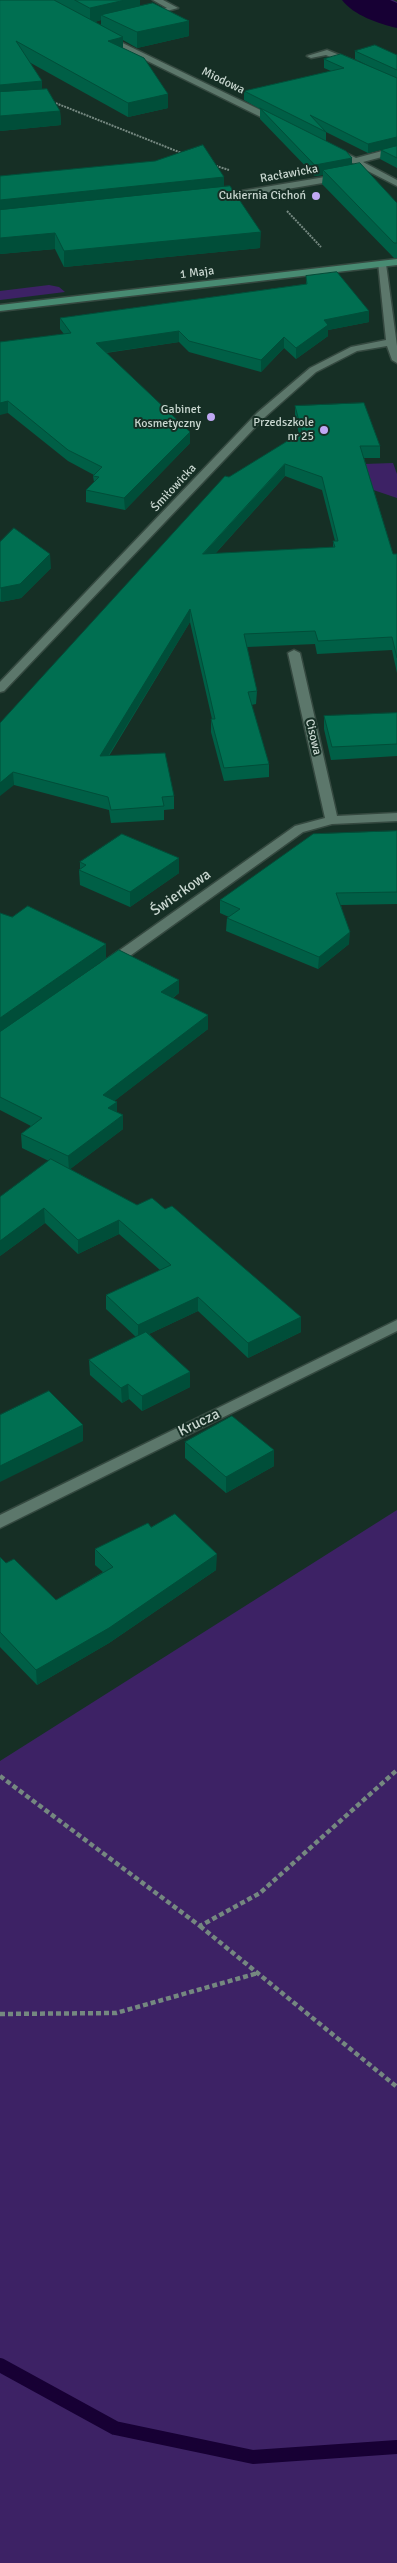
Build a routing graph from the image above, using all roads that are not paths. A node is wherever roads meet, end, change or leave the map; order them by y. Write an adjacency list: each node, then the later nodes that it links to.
1 (157, 0): 2 (street)
2 (137, 17)
3 (98, 33): 6 (street, Miodowa)
4 (311, 56): 5 (street)
5 (362, 68)
6 (284, 125)
7 (329, 148): 9 (street)
8 (397, 150): 9 (street)
9 (355, 161): 10 (street)
10 (374, 170): 11 (street); 12 (street, Racławicka)
11 (397, 183)
12 (202, 200)
13 (397, 262): 14 (main road, 1 Maja)
14 (380, 264): 15 (main road, 1 Maja); 16 (street)
15 (0, 308)
16 (392, 342): 17 (street); 19 (street, Śmiłowicka)
17 (397, 360)
18 (294, 653): 21 (street, Cisowa)
19 (0, 689)
20 (397, 817): 21 (street, Świerkowa)
21 (332, 820): 22 (street, Świerkowa)
22 (97, 973)
23 (397, 1325): 24 (street, Krucza)
24 (0, 1522)

